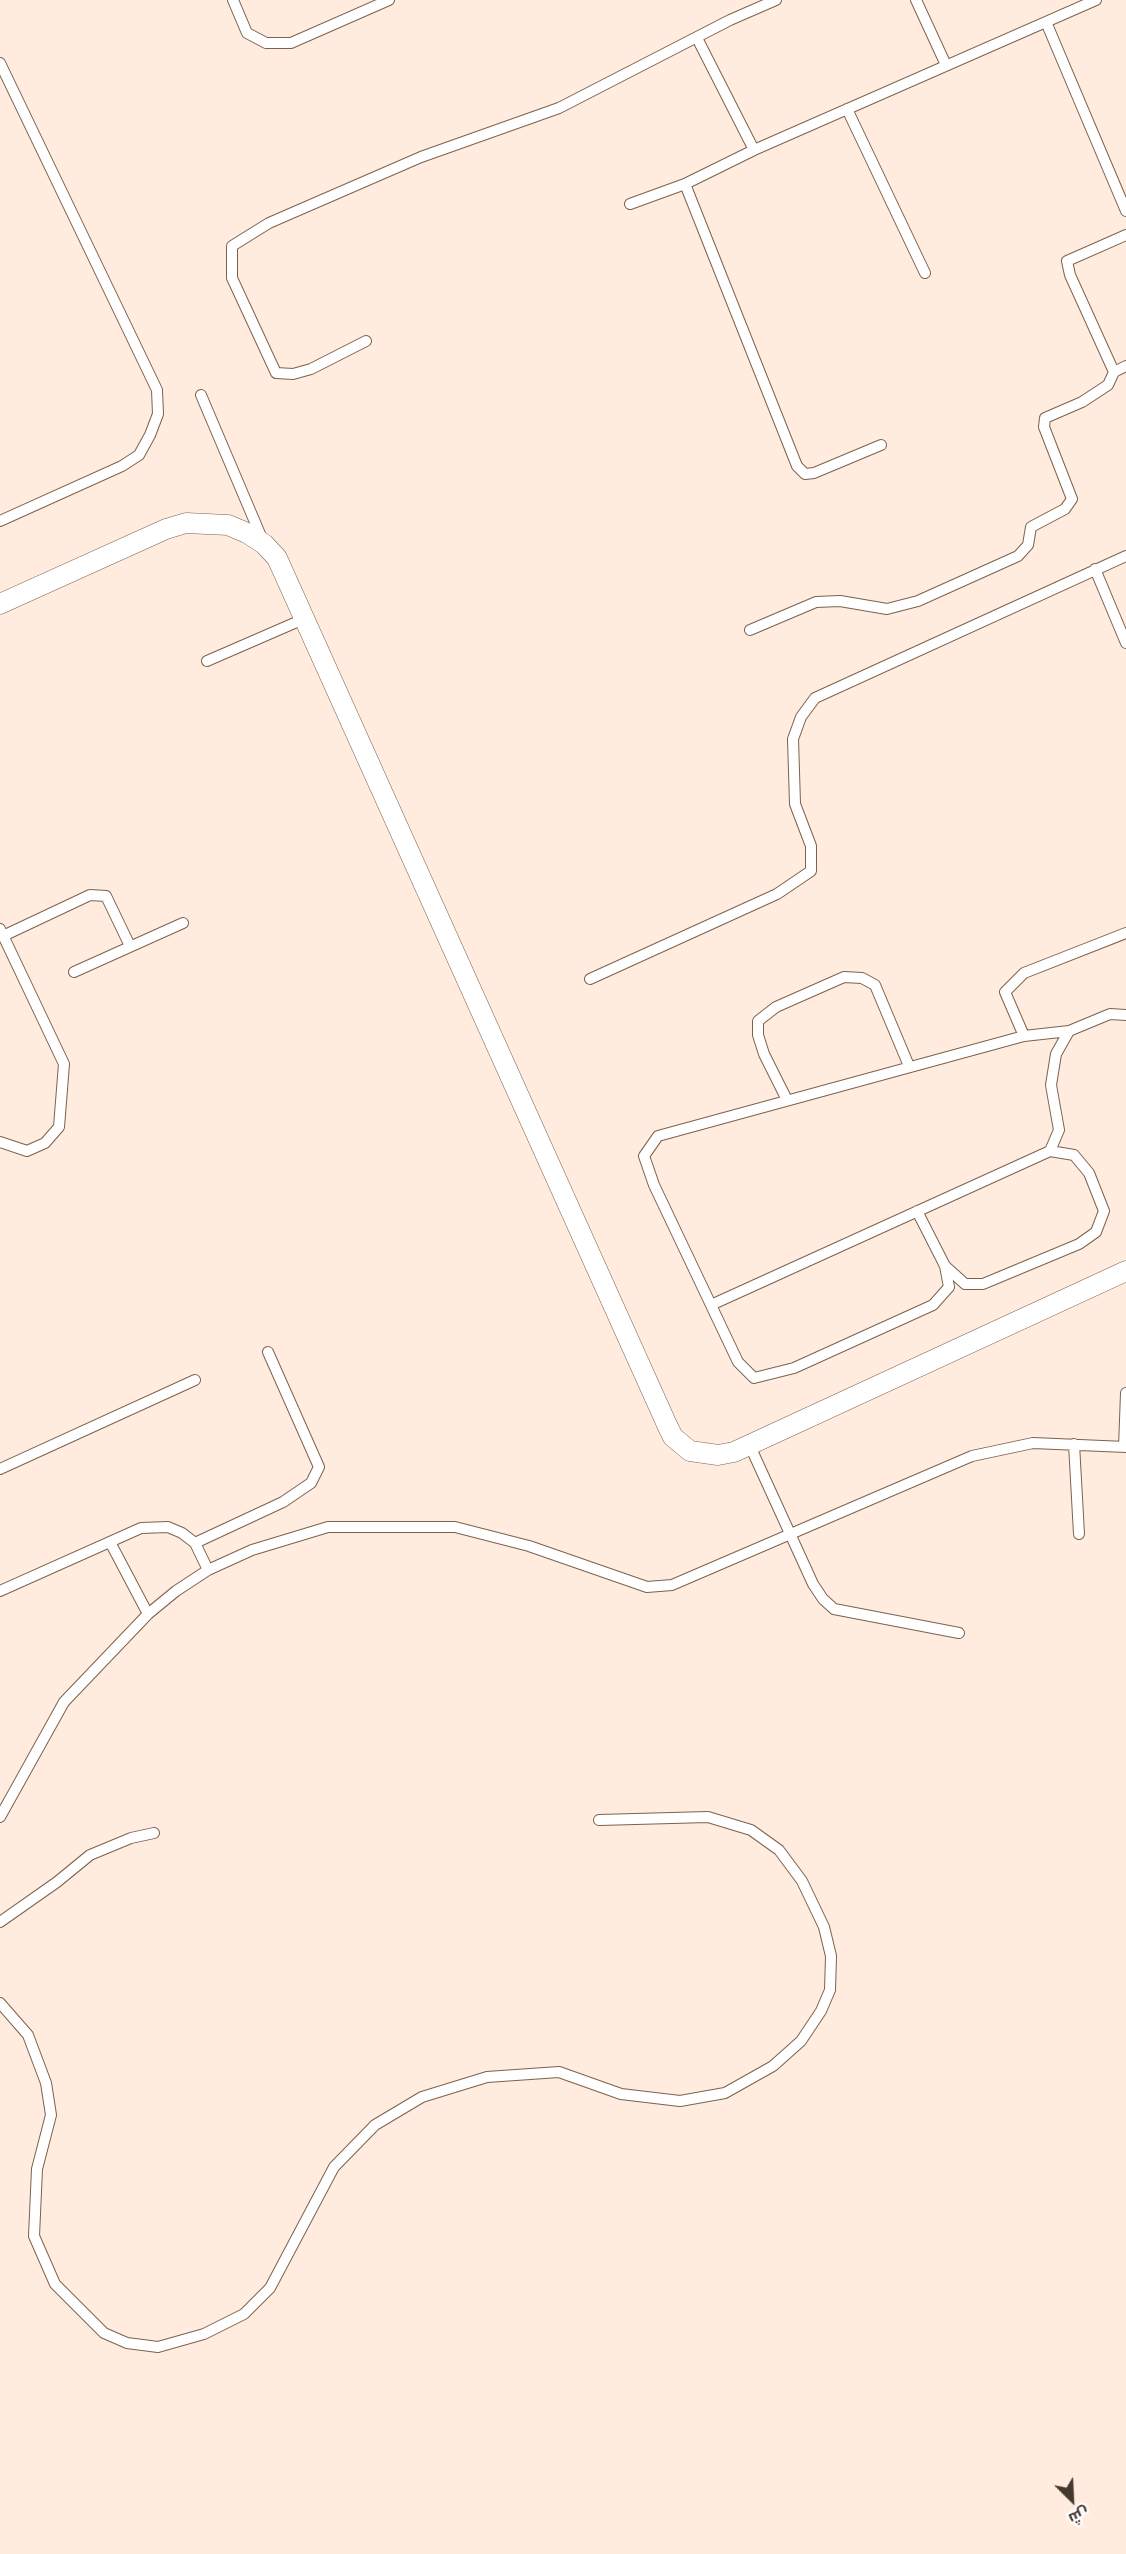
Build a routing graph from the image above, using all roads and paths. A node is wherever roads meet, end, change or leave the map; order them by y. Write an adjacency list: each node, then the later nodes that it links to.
1 (388, 0): 5 (lane)
2 (776, 0): 7 (lane)
3 (916, 0): 9 (lane)
4 (1096, 0): 6 (lane)
5 (236, 1)
6 (1046, 22): 9 (lane); 14 (lane)
7 (697, 38): 11 (lane); 17 (lane)
8 (0, 63): 22 (lane)
9 (946, 65): 10 (lane)
10 (847, 109): 11 (lane); 16 (lane)
11 (754, 150): 12 (lane)
12 (685, 184): 13 (lane); 21 (lane)
13 (630, 204)
14 (1126, 211)
15 (1126, 235): 19 (lane)
16 (925, 273)
17 (366, 341)
18 (1126, 366): 19 (lane)
19 (1114, 372): 28 (lane)
20 (201, 395): 23 (lane)
21 (881, 445)
22 (0, 520)
23 (264, 544): 26 (street); 27 (street)
24 (1126, 556): 25 (lane)
25 (1095, 569): 29 (lane); 36 (lane)
26 (0, 604)
27 (306, 618): 30 (lane); 52 (street)
28 (750, 630)
29 (1126, 643)
30 (207, 662)
31 (183, 923): 34 (lane)
32 (2, 932): 34 (lane); 42 (lane)
33 (1126, 933): 39 (lane)
34 (130, 946): 35 (lane)
35 (74, 972)
36 (590, 980)
37 (1126, 1015): 38 (lane)
38 (1070, 1031): 39 (lane); 43 (lane)
39 (1024, 1036): 40 (lane)
40 (909, 1066): 41 (lane); 41 (lane)
41 (786, 1100): 47 (lane)
42 (0, 1142)
43 (1050, 1151): 44 (lane); 45 (lane)
44 (917, 1211): 45 (lane); 47 (lane)
45 (945, 1266): 47 (lane)
46 (1126, 1271): 52 (street)
47 (711, 1305)
48 (268, 1352): 58 (lane)
49 (195, 1380): 54 (lane)
50 (1126, 1394): 53 (lane)
51 (1074, 1444): 53 (lane); 55 (lane); 56 (lane)
52 (750, 1446): 55 (lane)
53 (1125, 1447)
54 (0, 1469)
55 (790, 1533): 59 (lane); 62 (lane)
56 (1079, 1534)
57 (111, 1542): 58 (lane); 60 (lane); 61 (lane)
58 (195, 1544): 59 (lane)
59 (208, 1570): 61 (lane)
60 (0, 1591)
61 (148, 1614): 63 (lane)
62 (959, 1633)
63 (0, 1817)
64 (599, 1820): 67 (lane)
65 (154, 1833): 66 (lane)
66 (0, 1922)
67 (0, 2003)

